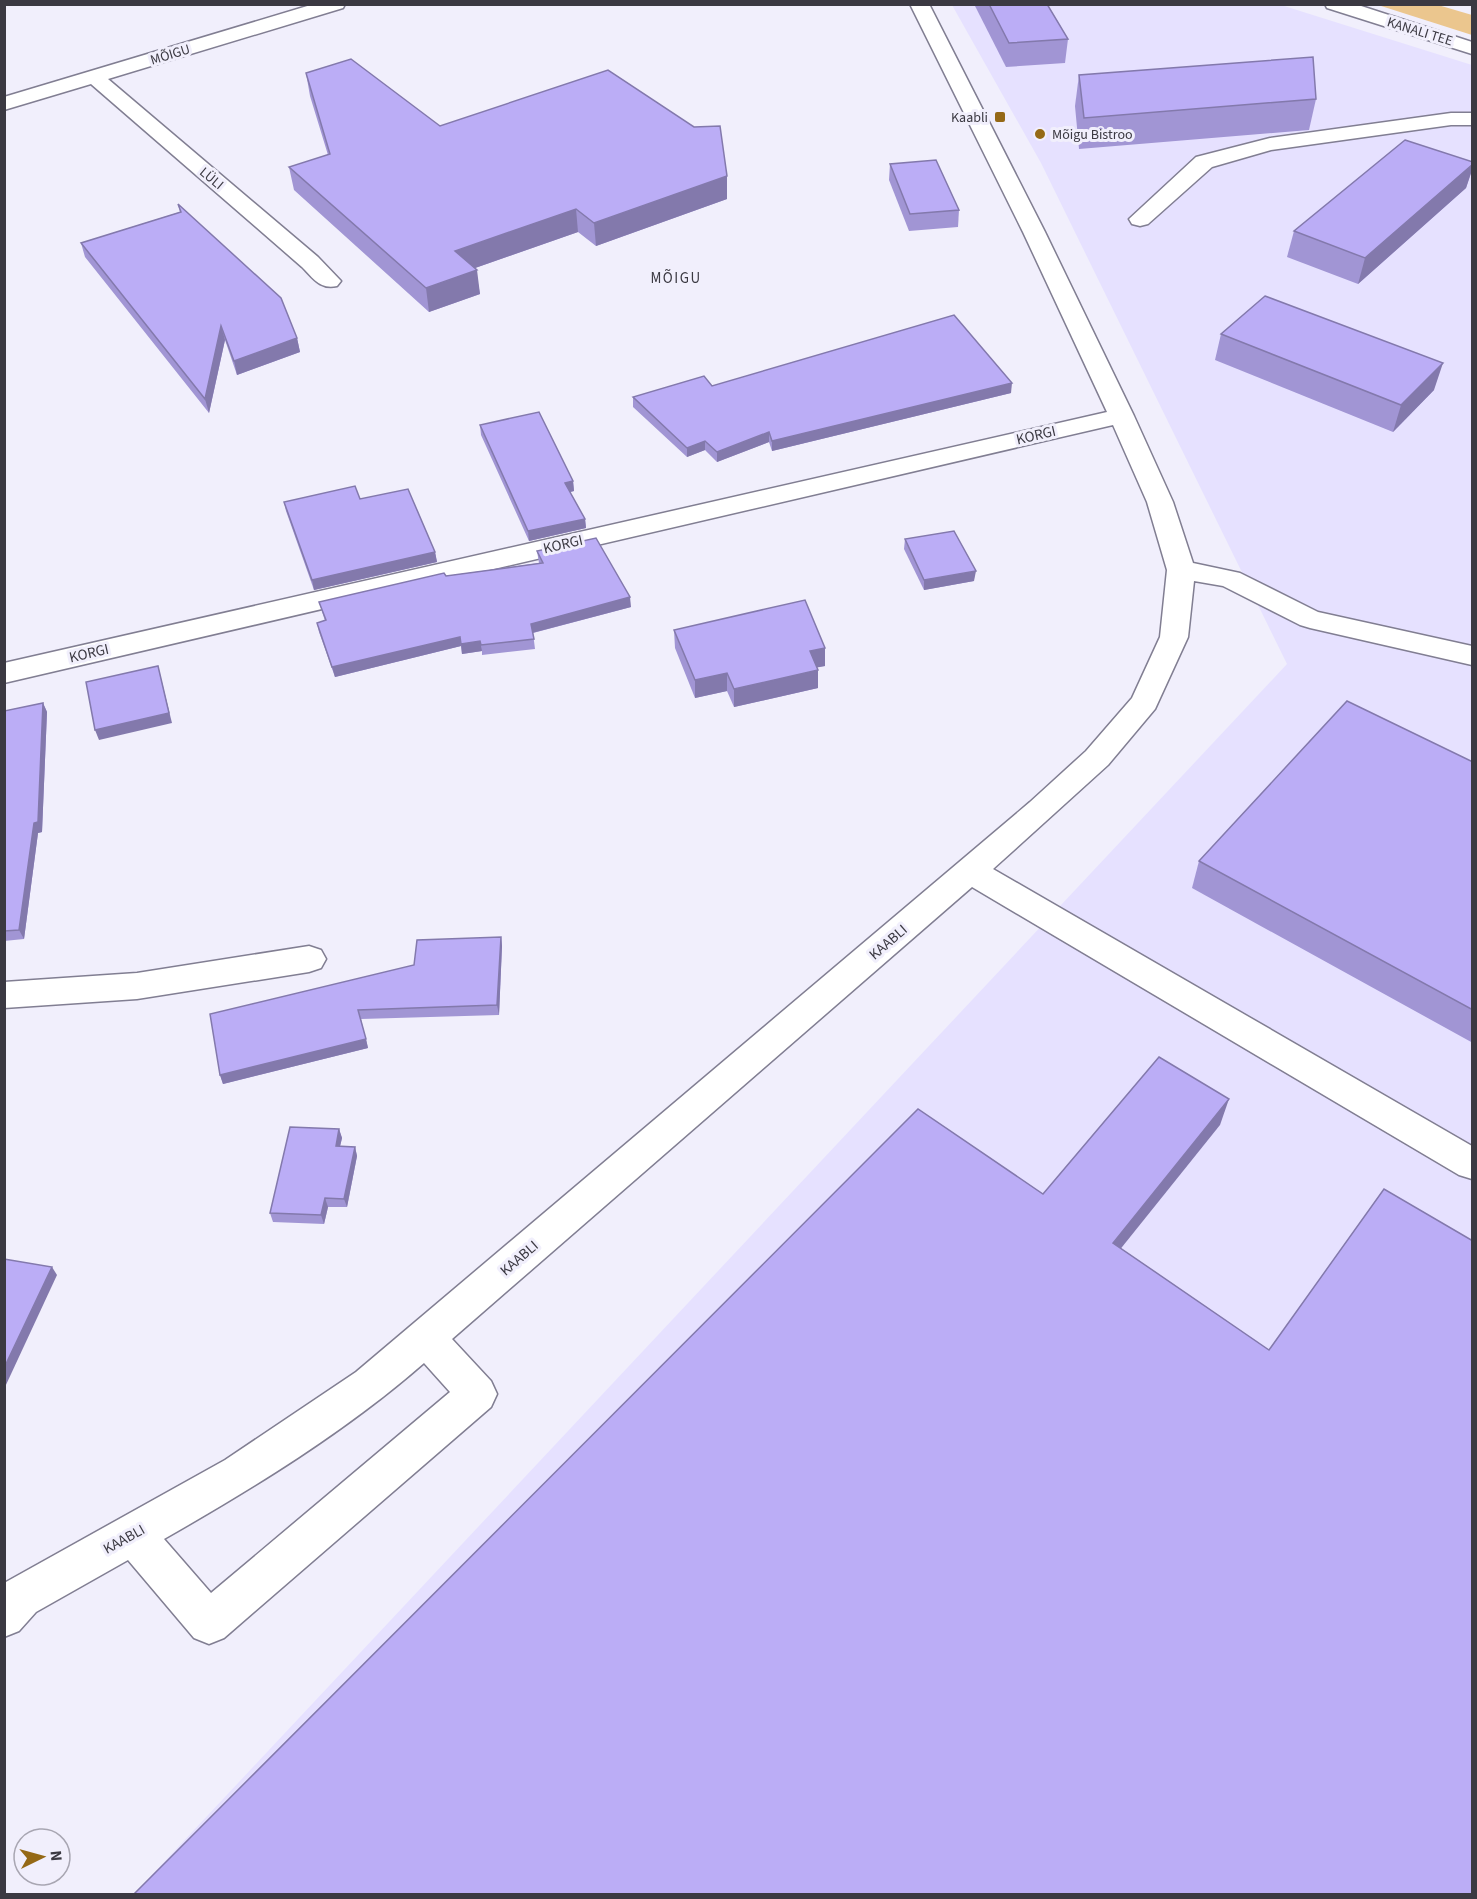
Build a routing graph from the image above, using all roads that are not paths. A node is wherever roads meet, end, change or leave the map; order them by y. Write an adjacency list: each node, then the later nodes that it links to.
1 (336, 4): 5 (street, MÕIGU)
2 (920, 4): 10 (street, KAABLI)
3 (1334, 4): 4 (street, KANALI TEE)
4 (1473, 48)
5 (94, 77): 6 (street, MÕIGU); 9 (street, LÜLI)
6 (4, 104)
7 (1473, 120): 8 (street)
8 (1140, 219)
9 (329, 281)
10 (1121, 416): 11 (street, KAABLI); 13 (street, KORGI)
11 (1181, 570): 12 (street); 14 (street, KAABLI)
12 (1473, 655)
13 (4, 673)
14 (970, 872): 17 (street); 18 (street, KAABLI)
15 (309, 959): 16 (street)
16 (4, 995)
17 (1473, 1164)
18 (426, 1338): 19 (street, KAABLI); 19 (street)
19 (133, 1534): 20 (street, KAABLI)
20 (10, 1603)

